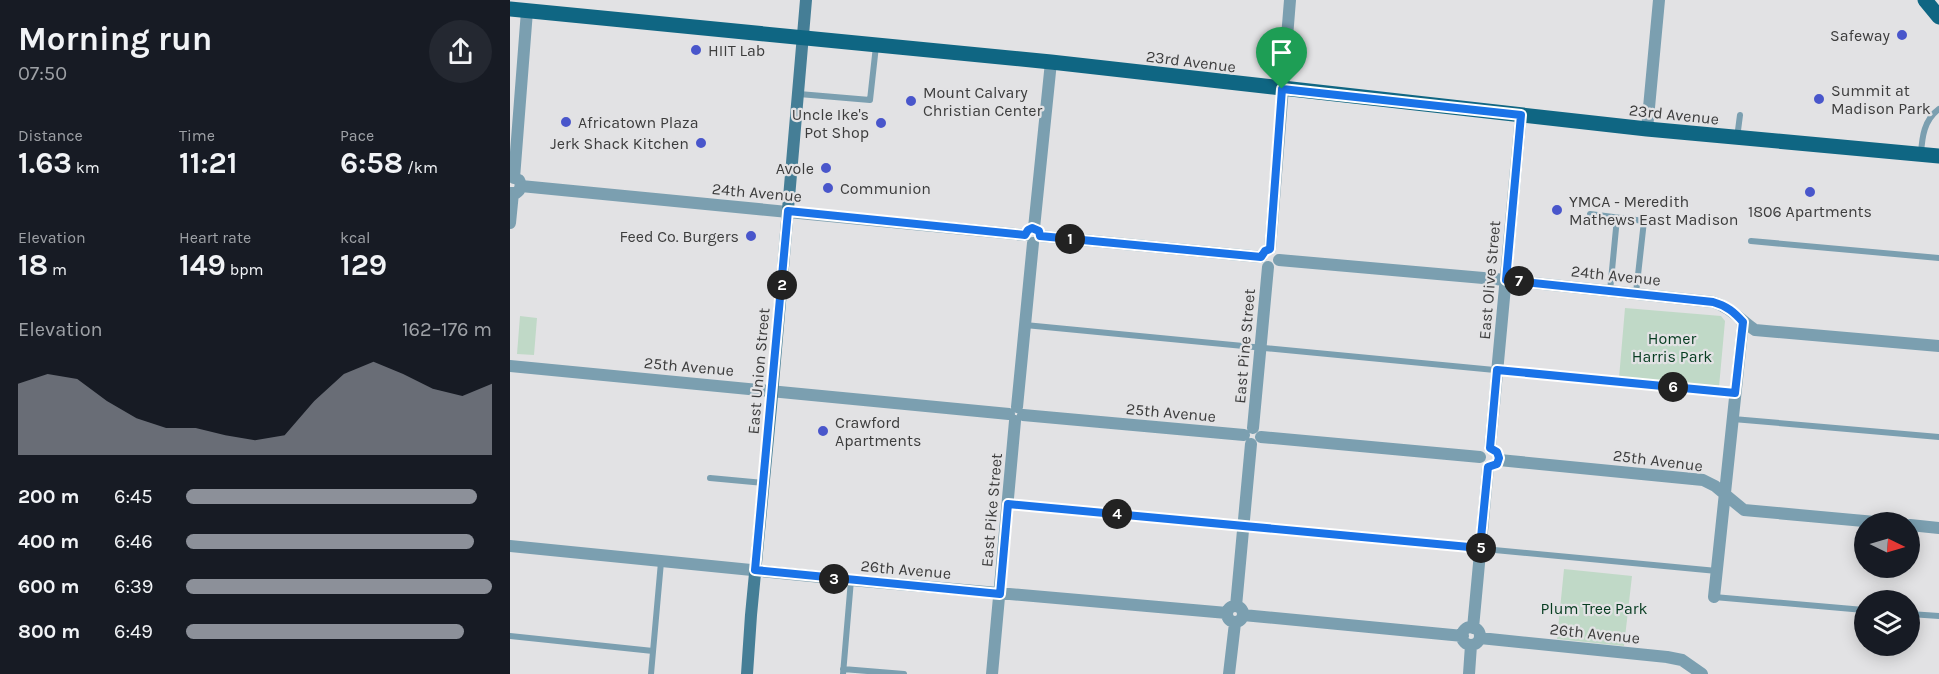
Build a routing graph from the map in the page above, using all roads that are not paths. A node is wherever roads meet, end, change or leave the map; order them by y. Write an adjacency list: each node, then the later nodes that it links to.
1 (806, 0): 6 (main road, East Union Street)
2 (1290, 0): 9 (street, East Pine Street)
3 (1659, 0): 14 (street)
4 (510, 9): 5 (main road, 23rd Avenue)
5 (527, 10): 6 (main road, 23rd Avenue); 18 (street)
6 (803, 38): 7 (main road, 23rd Avenue); 10 (main road, East Union Street)
7 (876, 45): 8 (main road, 23rd Avenue); 10 (lane)
8 (1051, 62): 9 (main road, 23rd Avenue); 23 (street, East Pike Street)
9 (1282, 89): 12 (main road, 23rd Avenue); 25 (street, East Pine Street)
10 (799, 94): 19 (main road, East Union Street)
11 (1939, 109): 16 (lane)
12 (1521, 115): 14 (main road, 23rd Avenue); 27 (street, East Olive Street)
13 (1740, 115): 15 (lane)
14 (1647, 129): 15 (main road, 23rd Avenue)
15 (1737, 138): 16 (main road, 23rd Avenue)
16 (1920, 155): 17 (main road, 23rd Avenue)
17 (1939, 156)
18 (514, 186): 19 (street, 24th Avenue); 22 (street)
19 (788, 211): 23 (street, 24th Avenue); 36 (main road, East Union Street)
20 (1590, 214): 21 (lane)
21 (1617, 218): 28 (lane); 29 (lane)
22 (510, 223)
23 (1033, 235): 25 (street, 24th Avenue); 31 (street, East Pike Street)
24 (1751, 241): 26 (lane)
25 (1267, 258): 27 (street, 24th Avenue); 33 (street, East Pine Street)
26 (1939, 258)
27 (1506, 280): 28 (street, 24th Avenue); 35 (street, East Olive Street)
28 (1610, 291): 29 (street, 24th Avenue)
29 (1636, 294): 30 (street, 24th Avenue)
30 (1743, 322): 32 (street, 24th Avenue); 37 (street)
31 (1025, 325): 33 (lane); 38 (street, East Pike Street)
32 (1939, 346)
33 (1261, 347): 35 (lane); 40 (street, East Pine Street)
34 (510, 366): 36 (street, 25th Avenue)
35 (1497, 370): 37 (lane); 42 (street, East Olive Street)
36 (773, 391): 38 (street, 25th Avenue); 46 (main road, East Union Street)
37 (1735, 393): 39 (street)
38 (1016, 414): 40 (street, 25th Avenue); 48 (street, East Pike Street)
39 (1733, 419): 41 (lane); 47 (street)
40 (1252, 436): 43 (street, 25th Avenue); 50 (street, East Pine Street)
41 (1939, 437)
42 (1490, 448): 43 (street); 44 (street)
43 (1480, 457): 44 (street)
44 (1493, 463): 47 (street, 25th Avenue); 54 (street)
45 (710, 478): 46 (lane)
46 (764, 483): 56 (main road, East Union Street)
47 (1725, 496): 49 (street, 25th Avenue); 57 (street)
48 (1008, 504): 50 (lane); 59 (street, East Pike Street)
49 (1854, 520)
50 (1244, 525): 54 (lane); 62 (street, East Pine Street)
51 (1920, 526): 52 (street)
52 (1939, 528)
53 (510, 546): 55 (street, 26th Avenue)
54 (1480, 548): 57 (lane); 66 (street)
55 (661, 562): 56 (street, 26th Avenue); 67 (lane)
56 (755, 570): 58 (street, 26th Avenue); 70 (main road, East Union Street)
57 (1717, 571): 60 (street)
58 (851, 580): 59 (street, 26th Avenue); 68 (lane)
59 (1000, 594): 62 (street, 26th Avenue); 72 (street, East Pike Street)
60 (1714, 597): 61 (lane)
61 (1854, 609)
62 (1236, 614): 66 (street, 26th Avenue); 73 (street, East Pine Street)
63 (1920, 615): 64 (lane)
64 (1939, 616)
65 (510, 636): 67 (lane)
66 (1472, 637): 74 (street); 75 (street, 26th Avenue)
67 (653, 651): 69 (lane)
68 (843, 672): 71 (lane)
69 (651, 674)
70 (747, 674)
71 (904, 674)
72 (992, 674)
73 (1229, 674)
74 (1468, 674)
75 (1702, 674)

